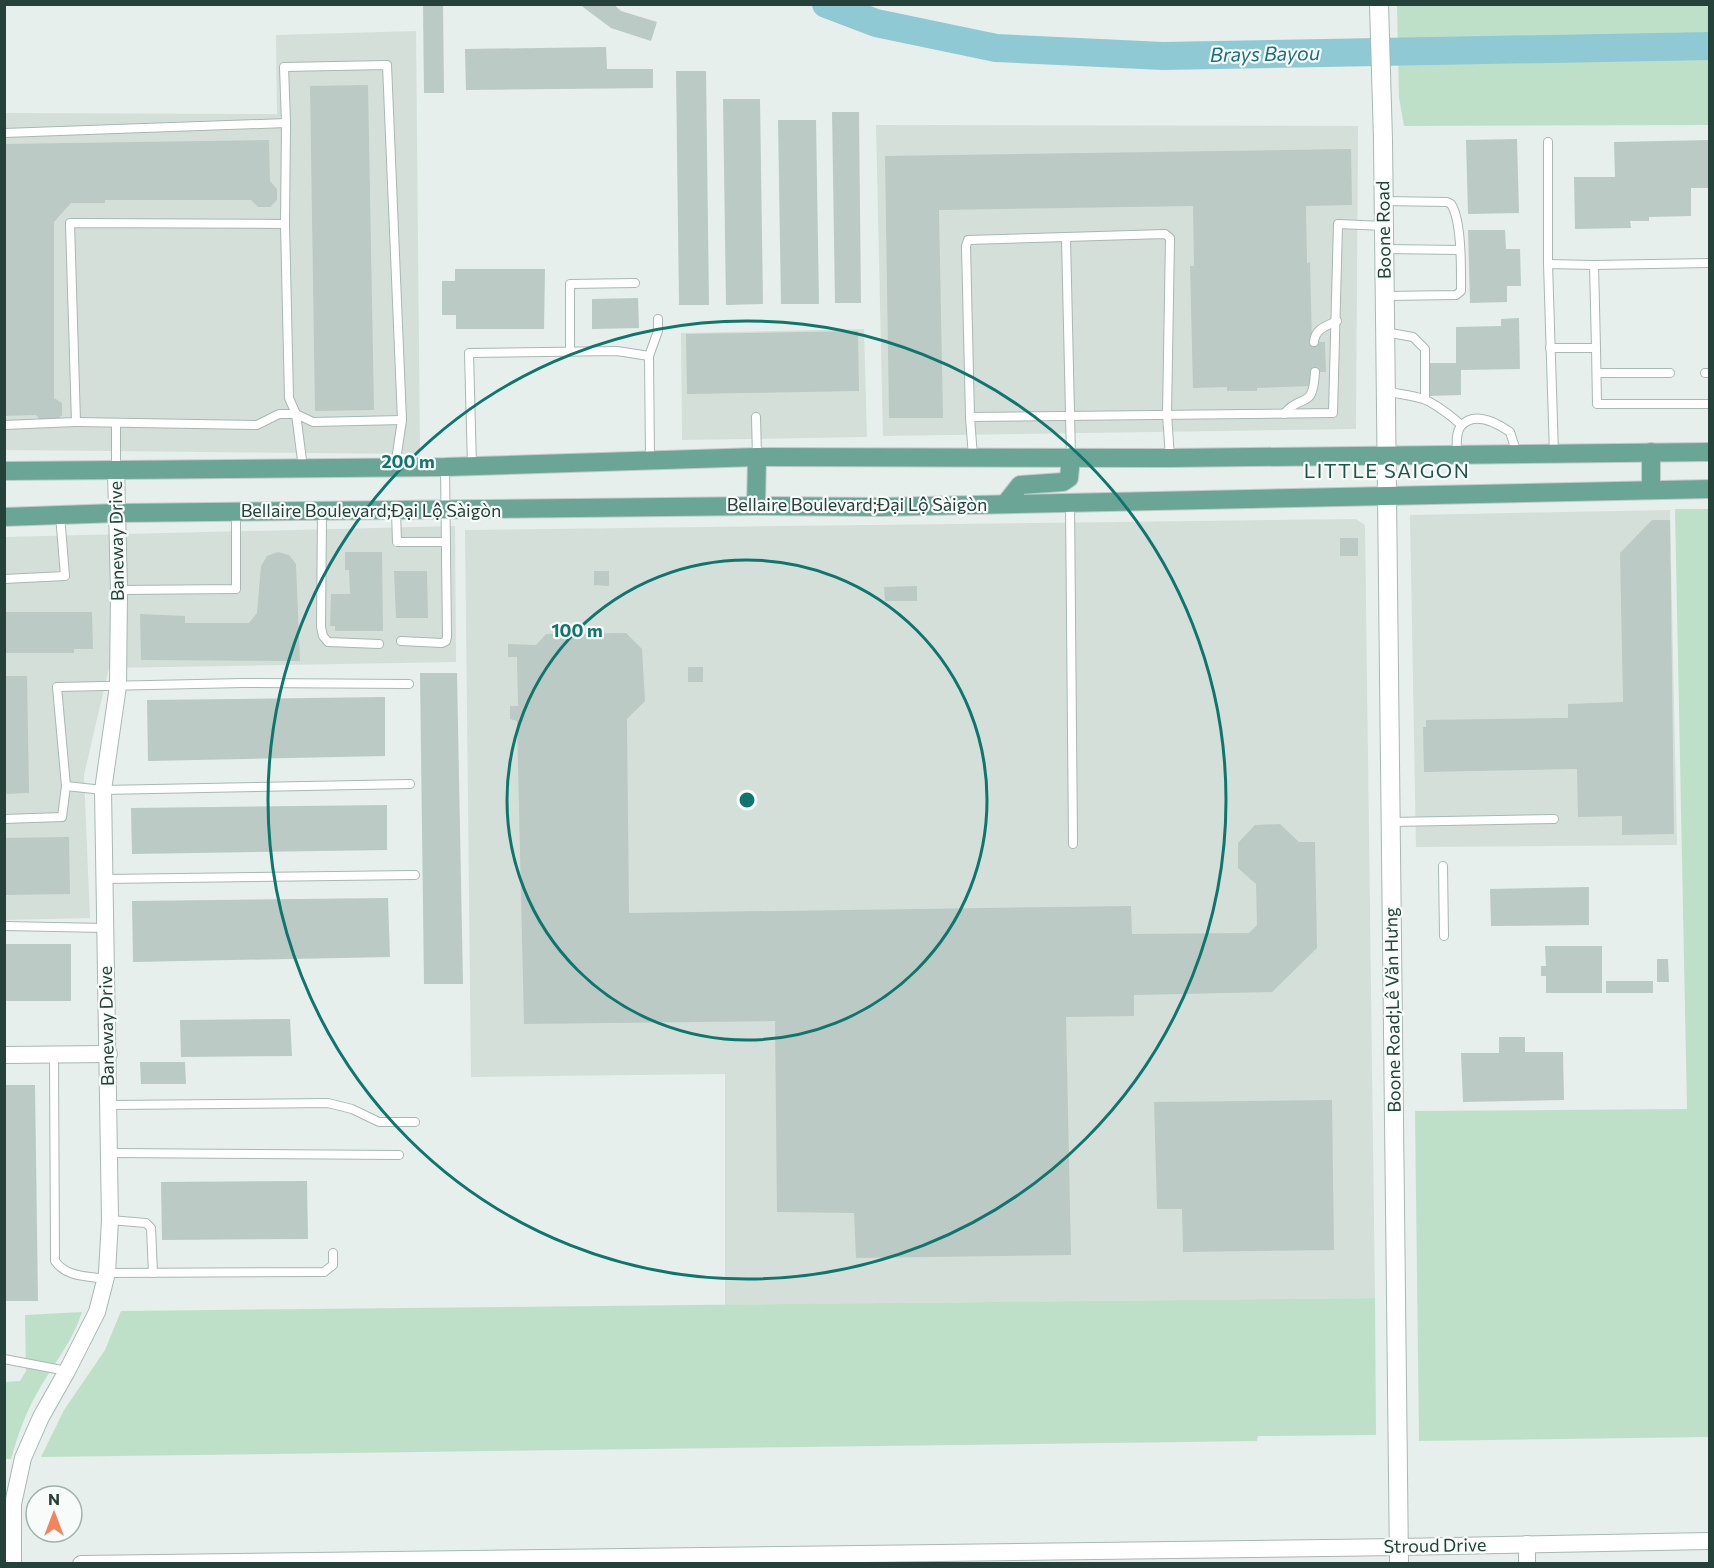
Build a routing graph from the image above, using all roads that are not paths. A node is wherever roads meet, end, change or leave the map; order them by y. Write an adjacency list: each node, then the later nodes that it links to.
1 (1379, 4): 5 (street, Boone Road)
2 (286, 123): 3 (lane); 6 (lane); 36 (lane)
3 (4, 133)
4 (1548, 142): 12 (lane)
5 (1384, 201): 7 (street, Boone Road); 10 (lane)
6 (285, 225): 30 (lane); 37 (lane)
7 (1384, 226): 9 (street, Boone Road); 17 (lane)
8 (1066, 238): 31 (lane); 33 (lane); 35 (lane)
9 (1384, 249): 10 (lane); 15 (street, Boone Road)
10 (1460, 250): 15 (lane)
11 (1710, 263): 13 (lane)
12 (1548, 264): 13 (lane); 20 (lane)
13 (1594, 265): 21 (lane)
14 (635, 283): 22 (lane)
15 (1384, 296): 18 (street, Boone Road)
16 (658, 319): 23 (lane)
17 (1337, 321): 19 (lane); 32 (lane)
18 (1385, 332): 27 (street, Boone Road); 28 (lane)
19 (1314, 342)
20 (1550, 348): 21 (lane); 44 (lane)
21 (1596, 348): 25 (lane)
22 (570, 352): 23 (lane); 52 (lane)
23 (649, 356): 51 (lane)
24 (1316, 372): 32 (lane)
25 (1597, 373): 26 (lane); 29 (lane)
26 (1670, 373)
27 (1385, 391): 28 (lane); 46 (street, Boone Road)
28 (1425, 399): 40 (lane)
29 (1710, 404)
30 (296, 414): 36 (lane); 38 (lane); 55 (lane)
31 (1167, 414): 32 (lane); 33 (lane); 50 (lane)
32 (1284, 414)
33 (1070, 416): 35 (lane); 49 (lane)
34 (756, 417): 47 (lane)
35 (970, 417): 48 (lane)
36 (402, 420): 53 (lane)
37 (76, 422): 38 (lane); 39 (lane)
38 (116, 423): 56 (lane)
39 (4, 425)
40 (1461, 425): 43 (lane); 45 (lane)
41 (1651, 452): 42 (main road); 44 (main road); 59 (main road)
42 (1710, 452)
43 (1517, 454): 44 (main road); 45 (main road)
44 (1554, 454)
45 (1457, 455): 46 (main road)
46 (1386, 456): 50 (main road); 60 (street, Boone Road;Lê Văn Hưng)
47 (757, 457): 48 (main road); 51 (main road); 63 (main road)
48 (974, 457): 49 (main road)
49 (1071, 457): 50 (main road); 62 (main road)
50 (1170, 458)
51 (650, 461): 52 (main road)
52 (472, 466): 54 (main road)
53 (395, 467): 54 (main road); 55 (main road)
54 (445, 467): 65 (lane)
55 (303, 468): 56 (main road)
56 (116, 470): 57 (main road); 68 (street, Baneway Drive)
57 (4, 471)
58 (1710, 489): 59 (main road, Bellaire Boulevard;Đại Lộ Sàigòn)
59 (1651, 490): 60 (main road, Bellaire Boulevard;Đại Lộ Sàigòn)
60 (1387, 495): 61 (main road, Bellaire Boulevard;Đại Lộ Sàigòn); 83 (street, Boone Road;Lê Văn Hưng)
61 (1070, 502): 62 (main road, Bellaire Boulevard;Đại Lộ Sàigòn); 84 (lane)
62 (1005, 504): 63 (main road, Bellaire Boulevard;Đại Lộ Sàigòn)
63 (756, 506): 65 (main road, Bellaire Boulevard;Đại Lộ Sàigòn)
64 (396, 511): 65 (main road, Bellaire Boulevard;Đại Lộ Sàigòn); 67 (main road, Bellaire Boulevard;Đại Lộ Sàigòn); 71 (lane)
65 (446, 511): 71 (lane)
66 (236, 512): 67 (main road, Bellaire Boulevard;Đại Lộ Sàigòn); 68 (main road, Bellaire Boulevard;Đại Lộ Sàigòn); 73 (lane)
67 (322, 512): 75 (lane)
68 (117, 513): 69 (main road, Bellaire Boulevard;Đại Lộ Sàigòn); 73 (street, Baneway Drive)
69 (60, 515): 70 (main road, Bellaire Boulevard;Đại Lộ Sàigòn); 72 (lane)
70 (4, 517)
71 (446, 542): 74 (lane)
72 (4, 579)
73 (119, 590): 77 (street, Baneway Drive)
74 (401, 641)
75 (379, 644)
76 (409, 684): 77 (lane)
77 (118, 686): 79 (lane); 80 (street, Baneway Drive)
78 (410, 784): 80 (lane)
79 (66, 786): 80 (lane); 81 (lane)
80 (103, 790): 87 (street, Baneway Drive)
81 (4, 819)
82 (1554, 819): 83 (lane)
83 (1391, 822): 106 (street, Boone Road;Lê Văn Hưng)
84 (1073, 844)
85 (1443, 866): 90 (lane)
86 (415, 875): 87 (lane)
87 (104, 879): 89 (street, Baneway Drive)
88 (4, 926): 89 (lane)
89 (105, 928): 92 (street, Baneway Drive)
90 (1444, 936)
91 (54, 1054): 92 (street); 93 (street); 101 (lane)
92 (109, 1054): 94 (street, Baneway Drive)
93 (4, 1055)
94 (109, 1106): 95 (lane); 96 (street, Baneway Drive)
95 (415, 1122)
96 (109, 1153): 97 (lane); 98 (street, Baneway Drive)
97 (399, 1155)
98 (110, 1220): 100 (lane); 101 (street, Baneway Drive)
99 (333, 1253): 100 (lane)
100 (153, 1273): 101 (lane)
101 (106, 1276): 103 (street, Baneway Drive)
102 (4, 1359): 103 (lane)
103 (67, 1371): 108 (street, Baneway Drive)
104 (1710, 1541): 105 (street, Stroud Drive)
105 (1527, 1544): 106 (street, Stroud Drive); 110 (street)
106 (1399, 1555): 107 (street, Stroud Drive)
107 (846, 1558): 109 (street, Stroud Drive)
108 (13, 1563)
109 (81, 1563)
110 (1527, 1563)

